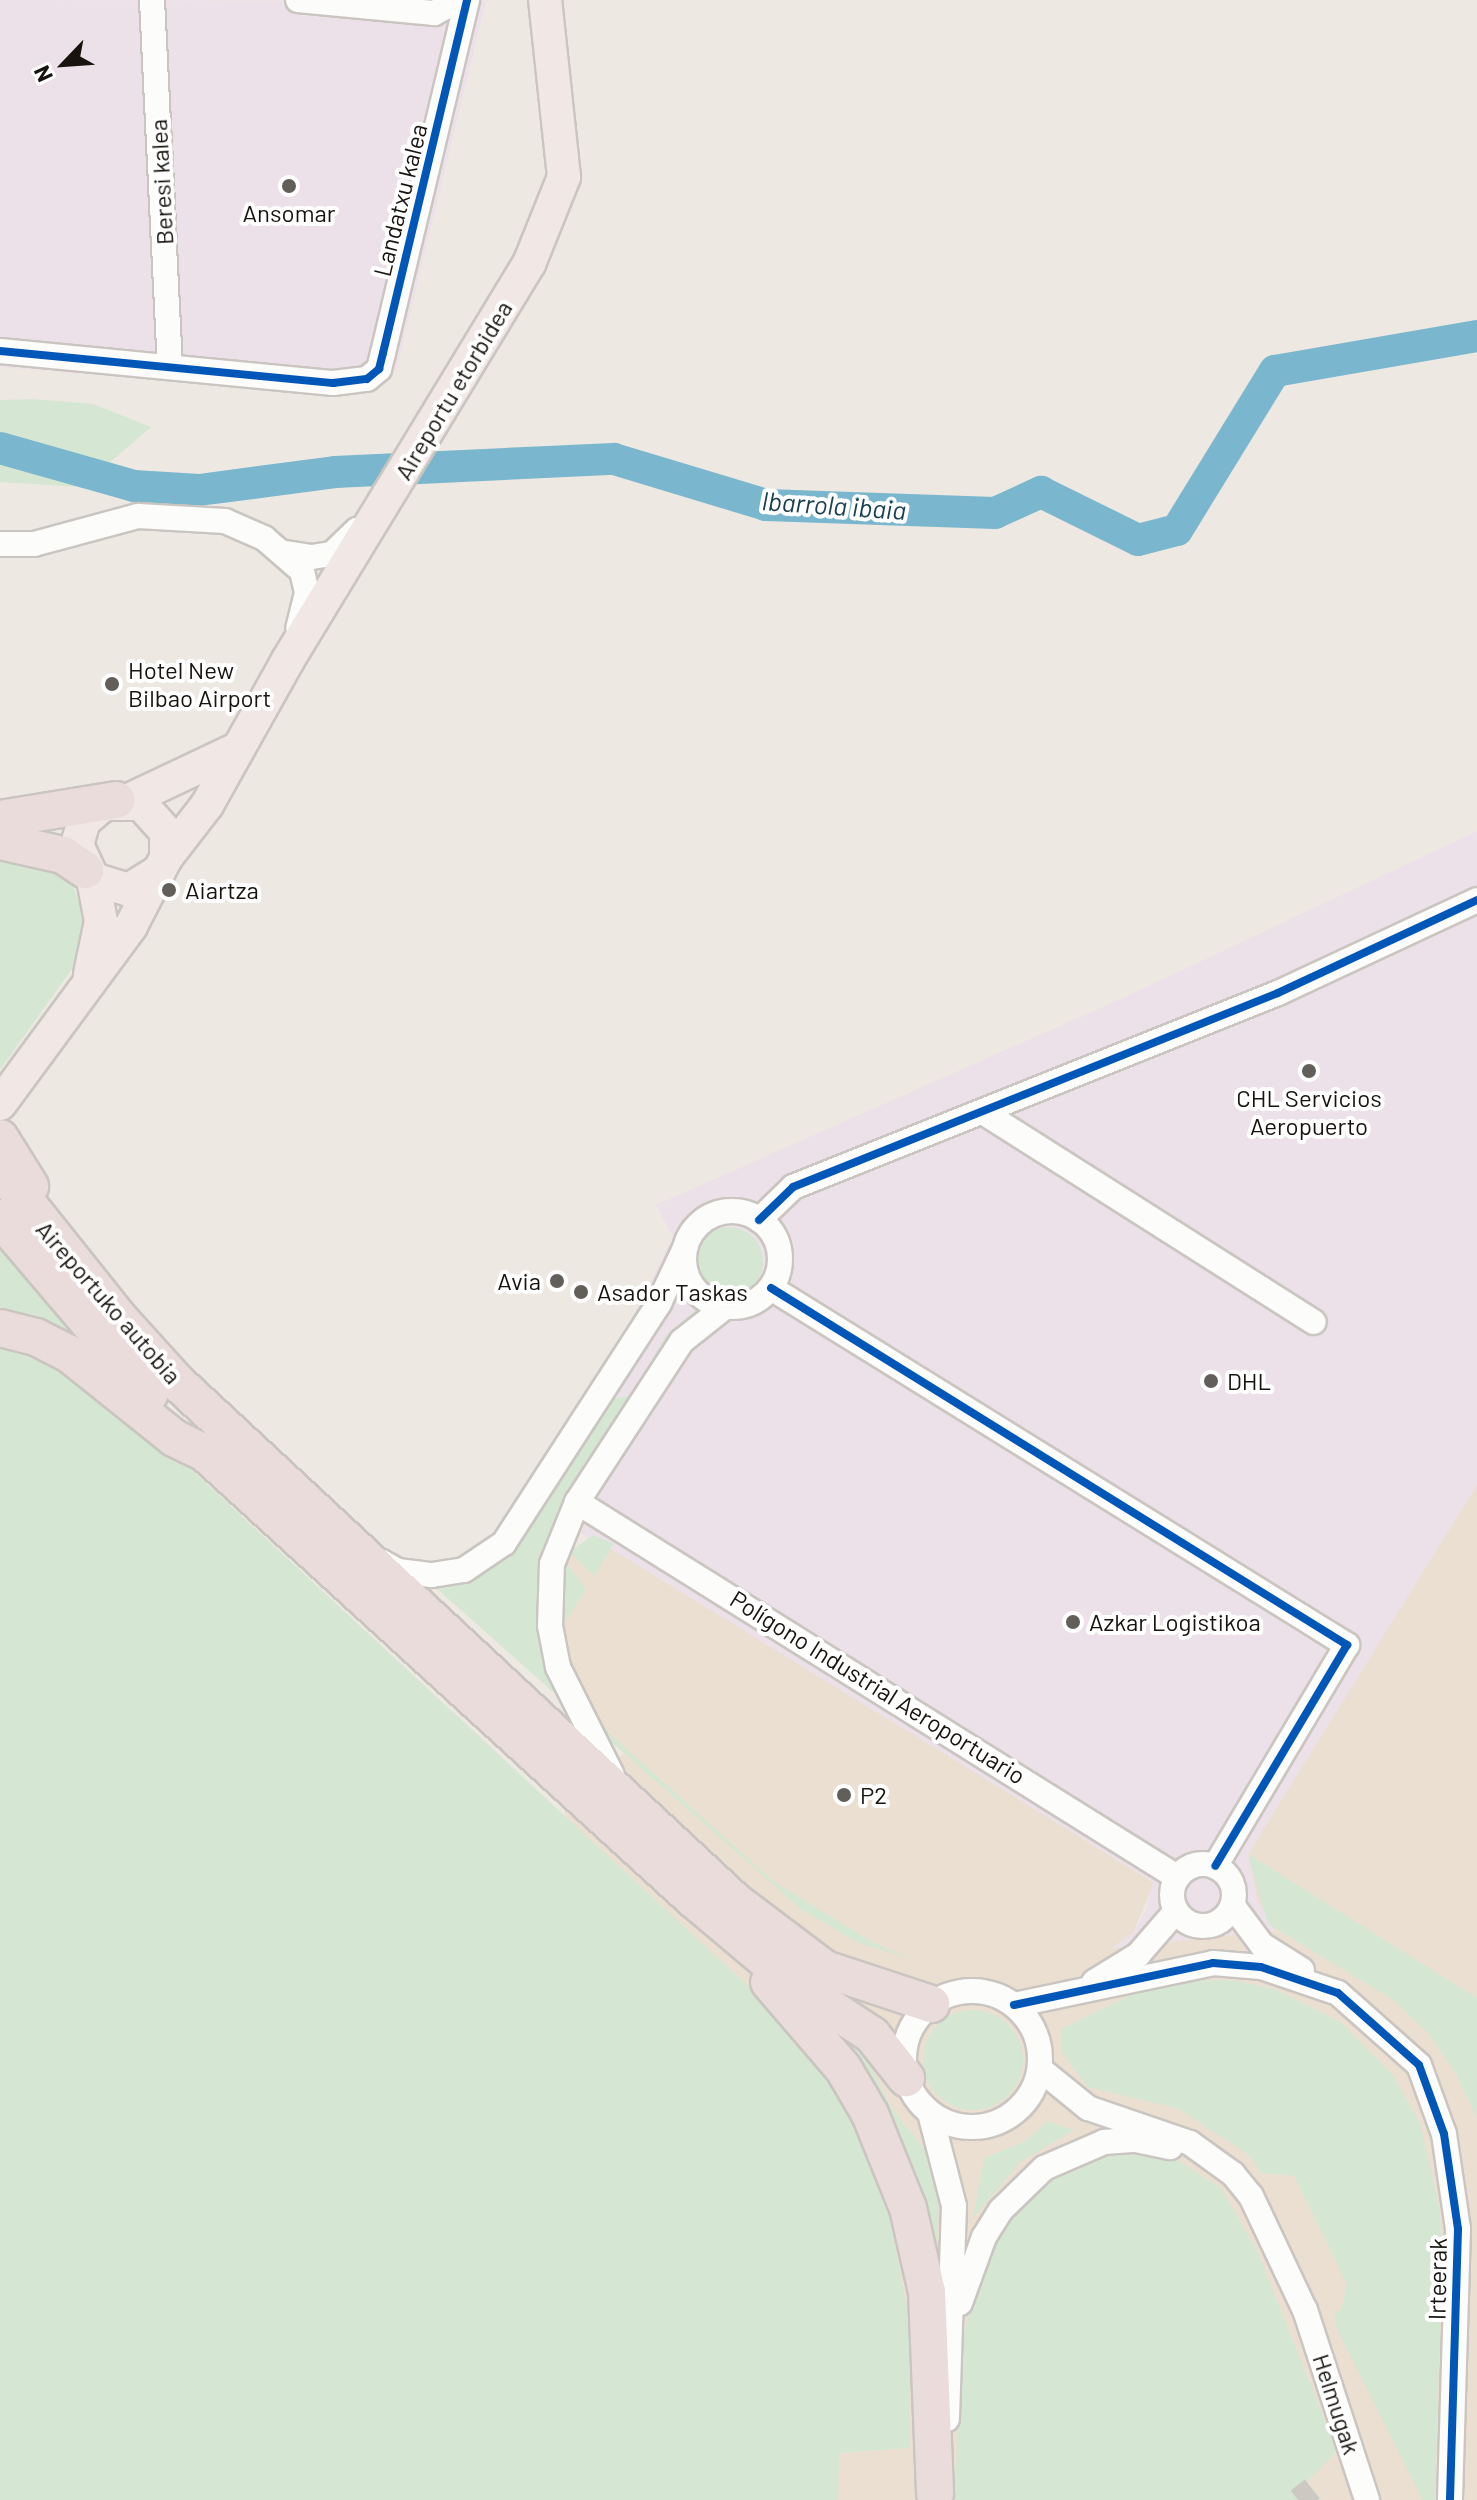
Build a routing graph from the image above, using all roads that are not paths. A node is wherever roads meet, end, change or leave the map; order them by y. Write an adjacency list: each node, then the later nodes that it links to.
1 (152, 0): 7 (street, Beresi kalea)
2 (298, 0): 3 (street)
3 (459, 0)
4 (467, 0): 7 (street, Landatxu kalea)
5 (545, 0): 8 (main road, Aireportu etorbidea)
6 (0, 351): 7 (street)
7 (170, 365)
8 (398, 481): 10 (street); 11 (main road, Aireportu etorbidea)
9 (0, 544): 10 (street)
10 (286, 553): 11 (street)
11 (288, 660): 12 (main road, Aireportu etorbidea)
12 (235, 750): 13 (main road); 16 (main road, Aireportu etorbidea)
13 (122, 800): 14 (highway); 16 (main road); 17 (main road)
14 (0, 819)
15 (0, 841): 17 (highway)
16 (163, 864): 17 (main road); 19 (main road)
17 (89, 874): 19 (main road)
18 (1477, 900): 21 (street)
19 (89, 980): 20 (main road)
20 (0, 1104)
21 (986, 1114): 24 (street); 28 (street)
22 (2, 1152): 30 (highway, Aireportuko autobia)
23 (0, 1218): 30 (highway, Aireportuko autobia)
24 (759, 1220): 25 (street); 26 (street)
25 (685, 1248): 27 (street); 32 (street)
26 (771, 1288): 27 (street); 34 (street)
27 (725, 1307): 31 (street)
28 (1314, 1322)
29 (0, 1328): 30 (highway)
30 (215, 1441): 32 (highway); 36 (highway)
31 (577, 1502): 33 (street); 35 (street, Polígono Industrial Aeroportuario)
32 (346, 1544): 33 (highway)
33 (622, 1795): 41 (highway)
34 (1215, 1866): 35 (street); 37 (street)
35 (1177, 1877): 38 (street)
36 (692, 1898): 44 (highway); 48 (highway)
37 (1233, 1906): 38 (street); 39 (street)
38 (1176, 1911): 40 (street)
39 (1338, 1993): 40 (street); 50 (street, Irteerak)
40 (1067, 1995): 42 (street)
41 (931, 2004): 42 (street); 44 (street)
42 (1014, 2005): 43 (street)
43 (1040, 2069): 45 (street); 46 (street, Helmugak)
44 (906, 2078): 45 (street)
45 (930, 2113): 47 (street)
46 (1215, 2159): 47 (street); 49 (street, Helmugak)
47 (951, 2332): 48 (street)
48 (935, 2497)
49 (1367, 2500)
50 (1450, 2500)

